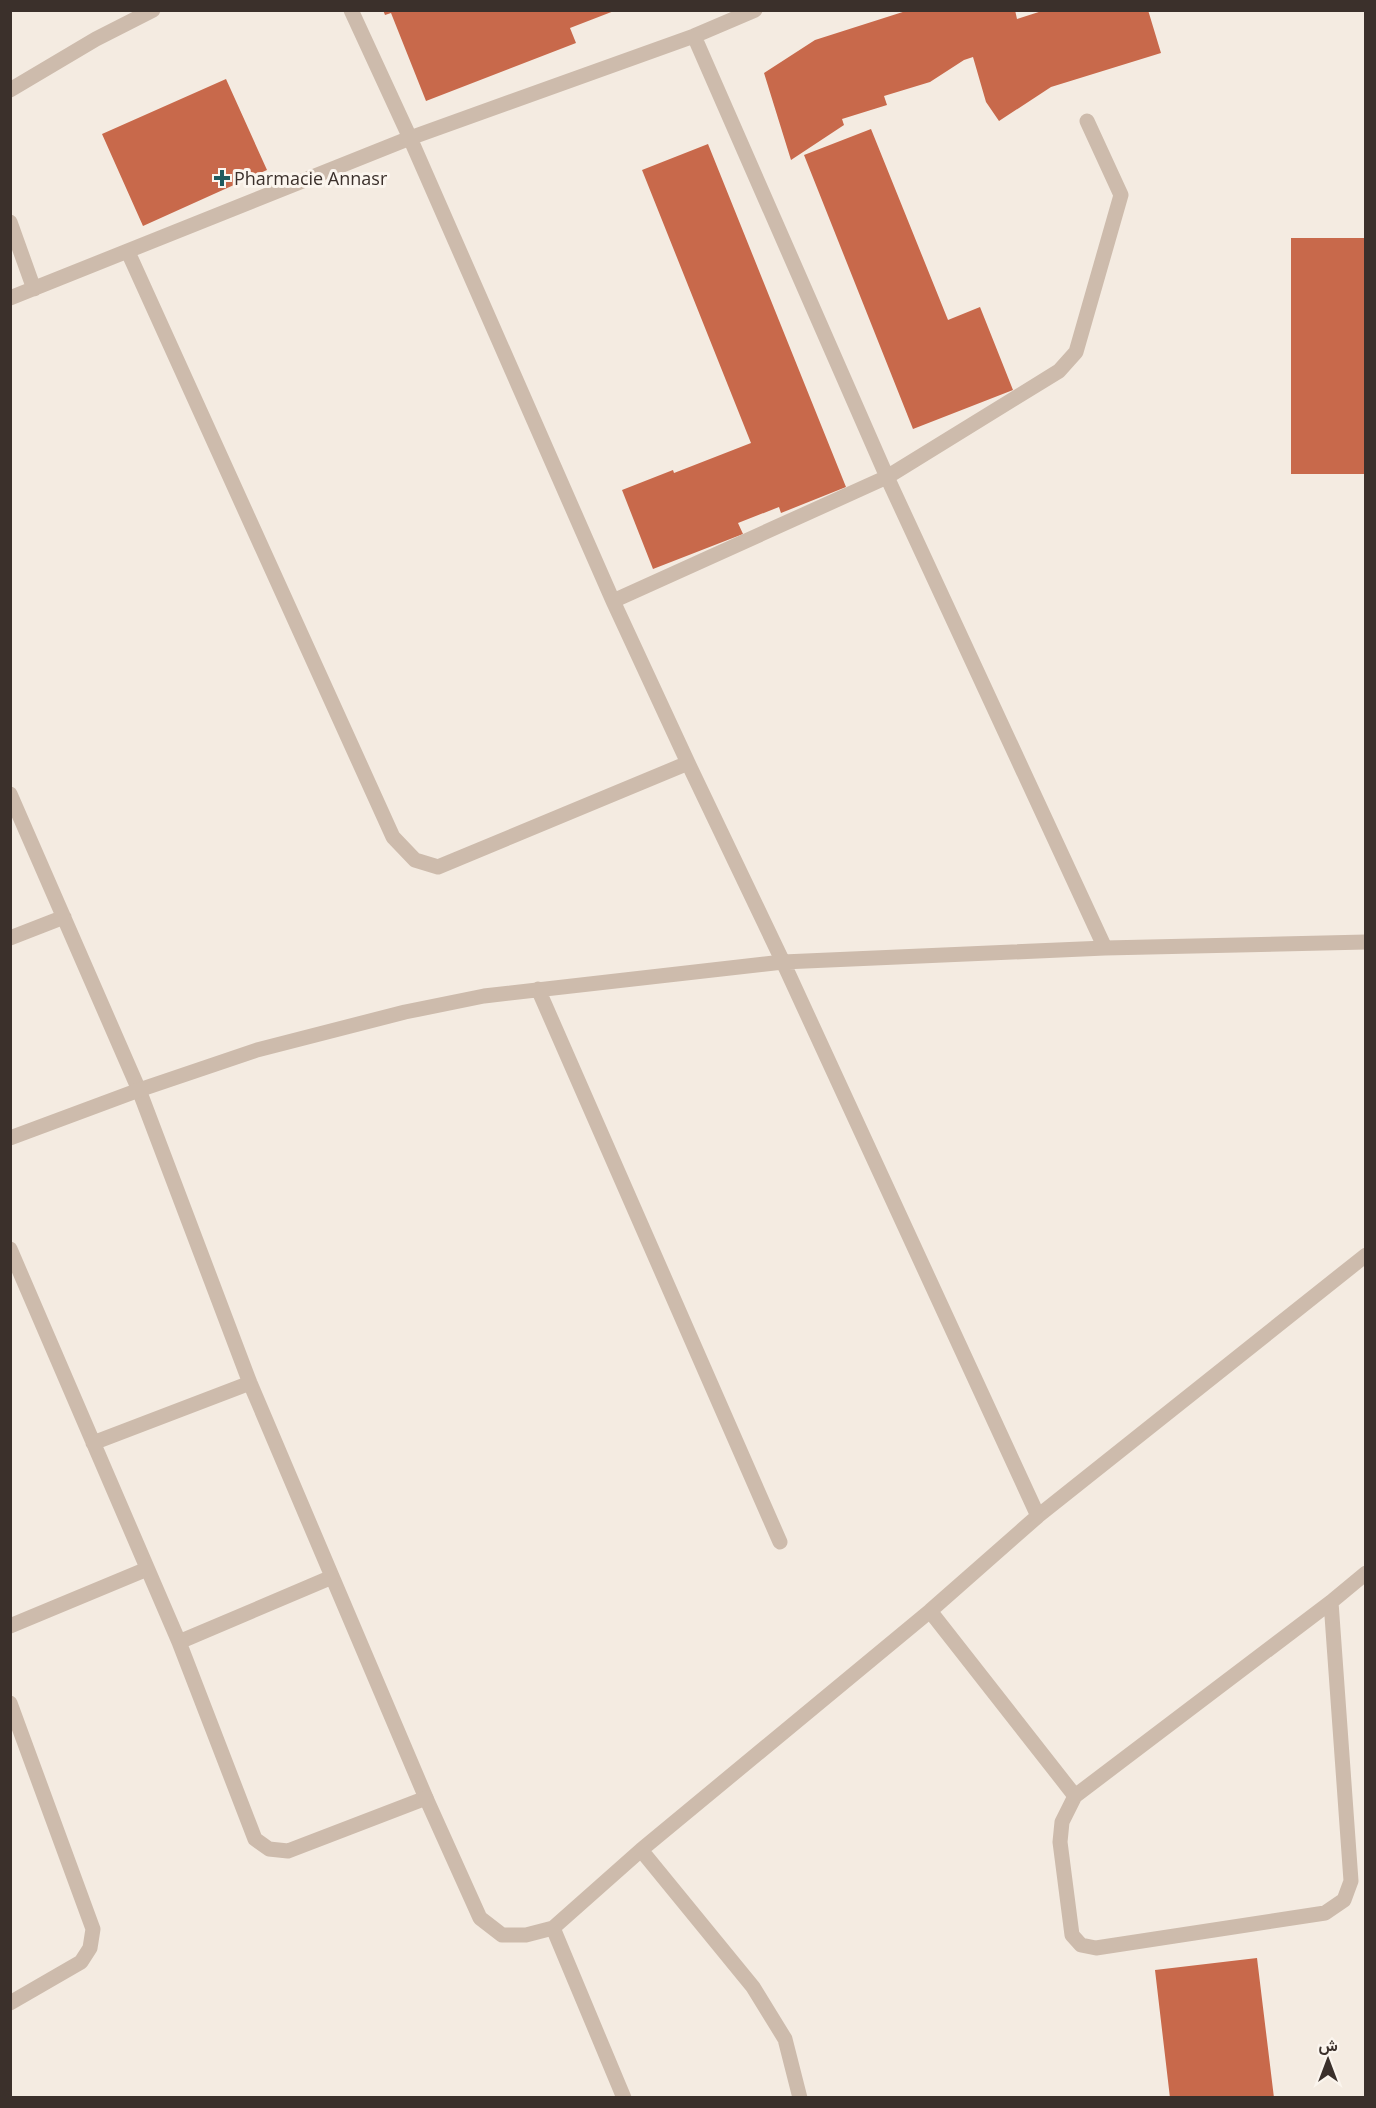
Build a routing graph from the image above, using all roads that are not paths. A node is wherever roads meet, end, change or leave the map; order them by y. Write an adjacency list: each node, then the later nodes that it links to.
1 (153, 10): 5 (street)
2 (351, 10): 7 (street)
3 (755, 10): 4 (street)
4 (694, 36): 7 (street); 12 (street)
5 (10, 90)
6 (1087, 121): 12 (street)
7 (410, 138): 9 (street); 13 (street)
8 (10, 222): 10 (street)
9 (128, 252): 10 (street); 14 (street)
10 (34, 289): 11 (street)
11 (10, 298)
12 (887, 477): 13 (street); 19 (street)
13 (613, 601): 14 (street)
14 (688, 763): 20 (street)
15 (10, 794): 16 (street)
16 (64, 917): 17 (street); 22 (street)
17 (10, 938)
18 (1365, 942): 19 (street)
19 (1105, 948): 20 (street)
20 (783, 962): 21 (street); 28 (street)
21 (538, 989): 22 (street); 29 (street)
22 (139, 1090): 23 (street); 26 (street)
23 (10, 1138)
24 (10, 1250): 27 (street)
25 (1365, 1255): 28 (street)
26 (250, 1383): 27 (street); 32 (street)
27 (93, 1443): 30 (street)
28 (1038, 1516): 34 (street)
29 (780, 1542)
30 (147, 1569): 35 (street); 36 (street)
31 (1365, 1573): 33 (street)
32 (332, 1576): 36 (street); 39 (street)
33 (1331, 1602): 38 (street); 38 (street)
34 (930, 1611): 38 (street); 40 (street)
35 (10, 1626)
36 (179, 1641): 39 (street)
37 (10, 1703): 42 (street)
38 (1075, 1797)
39 (426, 1798): 41 (street)
40 (641, 1850): 41 (street); 44 (street)
41 (553, 1928): 43 (street)
42 (10, 2003)
43 (624, 2097)
44 (800, 2097)

